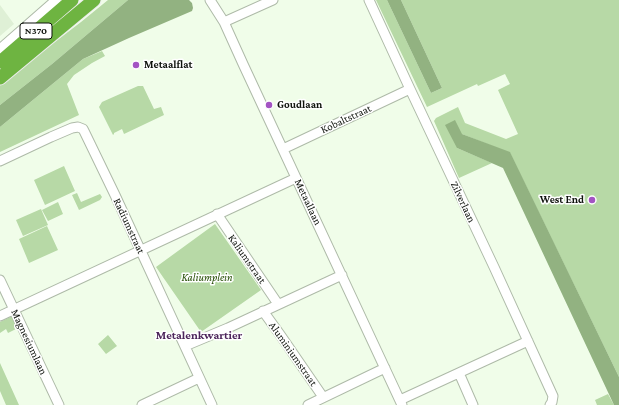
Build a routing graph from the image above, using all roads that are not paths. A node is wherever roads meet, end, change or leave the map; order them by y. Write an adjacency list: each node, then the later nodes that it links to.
1 (56, 0): 8 (street)
2 (72, 0): 9 (highway, N370)
3 (94, 0): 10 (highway, N370)
4 (210, 0): 7 (street, Metaallaan)
5 (273, 0): 7 (street)
6 (369, 0): 11 (street, Zilverlaan)
7 (224, 22): 12 (street, Metaallaan)
8 (0, 49)
9 (0, 62)
10 (0, 78)
11 (410, 89): 12 (street, Kobaltstraat); 23 (street, Zilverlaan)
12 (283, 149): 14 (street, Metaallaan)
13 (0, 161): 16 (street, Radiumstraat)
14 (296, 178): 15 (street); 17 (street, Metaallaan)
15 (217, 214): 16 (street); 19 (street, Kaliumstraat)
16 (140, 250): 20 (street); 24 (street, Radiumstraat)
17 (342, 275): 19 (street); 25 (street, Metaallaan)
18 (0, 280): 20 (street, Magnesiumlaan)
19 (278, 304): 21 (street)
20 (14, 310): 22 (street); 30 (street, Magnesiumlaan)
21 (263, 311): 24 (street); 28 (street, Aluminiumstraat)
22 (0, 316)
23 (528, 341): 26 (street); 35 (street, Zilverlaan)
24 (185, 346): 27 (street, Radiumstraat)
25 (385, 368): 28 (street, Aluminiumstraat); 29 (street, Metaallaan)
26 (459, 374): 29 (street); 34 (street)
27 (199, 378): 31 (street); 32 (street, Radiumstraat)
28 (323, 397): 33 (street, Aluminiumstraat)
29 (401, 403)
30 (59, 405)
31 (142, 405)
32 (212, 405)
33 (308, 405)
34 (473, 405)
35 (550, 405)

